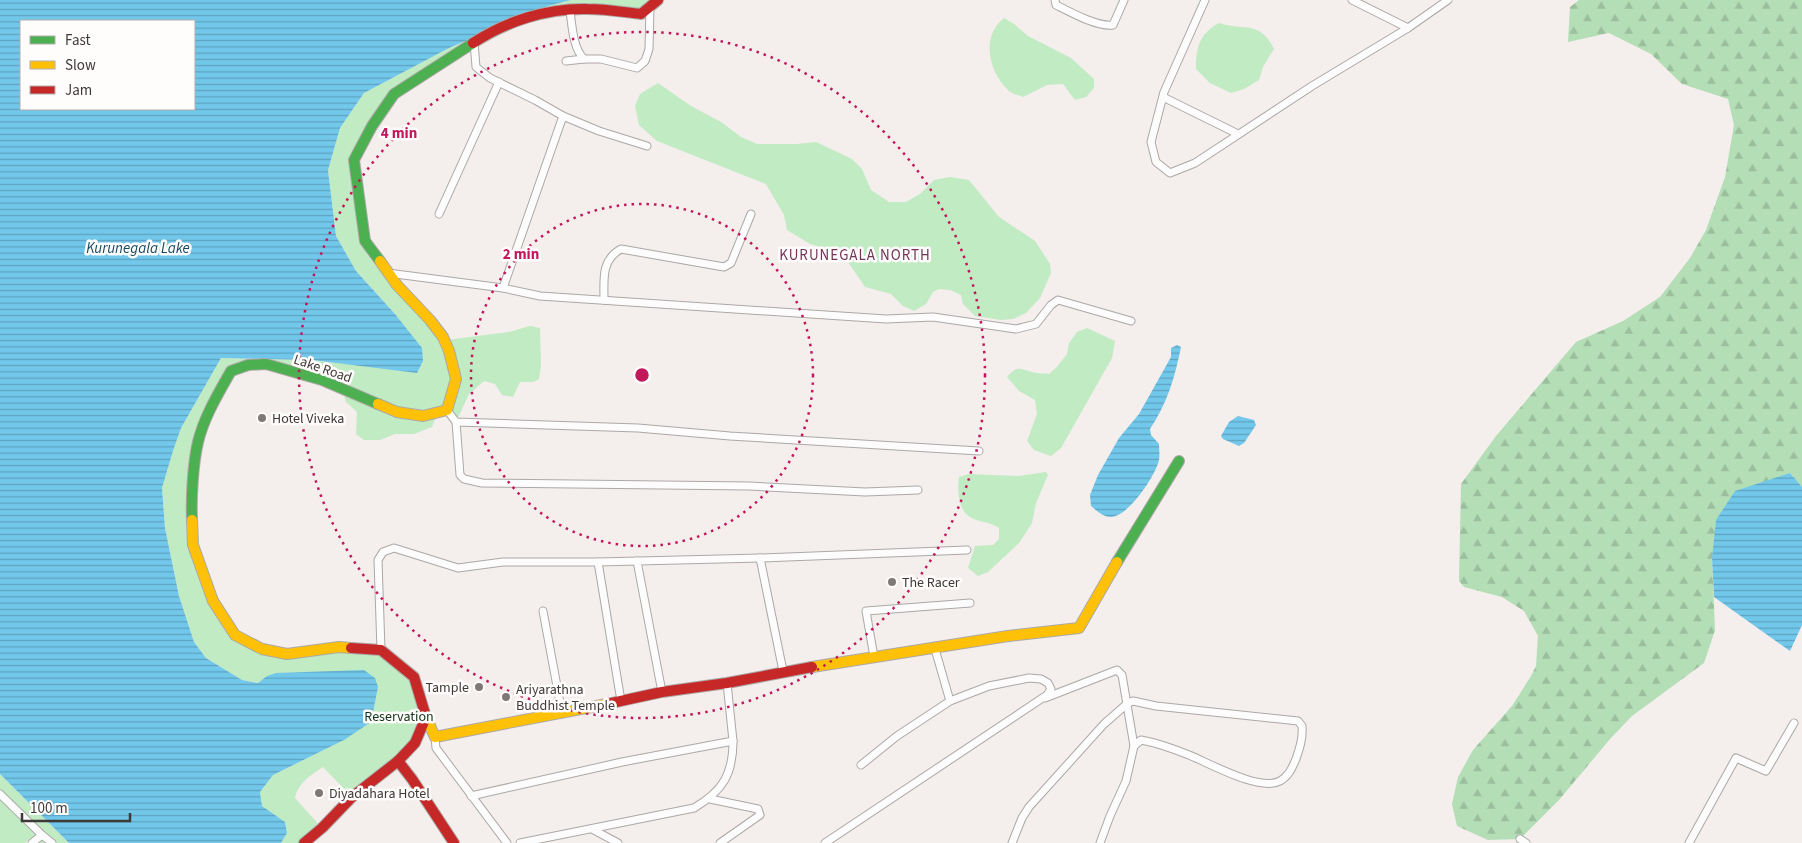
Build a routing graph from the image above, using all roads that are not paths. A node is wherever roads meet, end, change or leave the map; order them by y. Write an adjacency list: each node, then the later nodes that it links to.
1 (1055, 0): 2 (street)
2 (1124, 0)
3 (1205, 0): 13 (street)
4 (1352, 0): 8 (street)
5 (1448, 0): 8 (street)
6 (654, 3): 7 (main road); 10 (street)
7 (570, 11): 9 (main road); 10 (street)
8 (1408, 28): 15 (street)
9 (474, 42): 12 (street); 19 (main road)
10 (584, 59): 11 (street)
11 (566, 61)
12 (499, 82): 14 (street); 17 (street)
13 (1163, 97): 15 (street); 15 (street)
14 (563, 116): 16 (street); 20 (street)
15 (1238, 134)
16 (647, 146)
17 (439, 214)
18 (751, 214): 21 (street)
19 (388, 273): 20 (street); 23 (main road)
20 (503, 288): 21 (street)
21 (604, 300): 22 (street)
22 (1131, 322)
23 (447, 410): 24 (street); 35 (main road, Lake Road)
24 (456, 422): 25 (street); 27 (street)
25 (979, 451)
26 (1179, 461): 34 (main road)
27 (918, 490)
28 (967, 550): 29 (street)
29 (760, 558): 30 (street); 37 (street)
30 (637, 561): 31 (street); 39 (street)
31 (598, 562): 35 (street); 41 (street)
32 (970, 603): 36 (street)
33 (543, 612): 44 (street)
34 (935, 649): 36 (main road); 42 (street)
35 (381, 650): 45 (main road)
36 (874, 658): 37 (main road)
37 (782, 671): 38 (main road)
38 (727, 683): 39 (main road); 48 (street)
39 (662, 692): 41 (main road)
40 (1041, 699): 42 (street); 43 (street); 66 (street)
41 (621, 701): 44 (main road)
42 (950, 701): 51 (street)
43 (1127, 704): 49 (street); 49 (street); 67 (street)
44 (562, 713): 47 (main road)
45 (426, 717): 47 (main road); 50 (main road)
46 (1794, 723): 70 (street)
47 (435, 737): 53 (street)
48 (733, 740): 53 (street); 54 (street)
49 (1134, 746): 68 (street)
50 (398, 761): 60 (main road); 61 (main road)
51 (861, 765)
52 (0, 794): 56 (street)
53 (471, 796): 62 (street)
54 (710, 799): 55 (street); 65 (street)
55 (592, 828): 63 (street); 64 (street)
56 (42, 835): 58 (street); 59 (street)
57 (1520, 839): 69 (street)
58 (32, 843)
59 (52, 843)
60 (304, 843)
61 (454, 843)
62 (507, 843)
63 (520, 843)
64 (618, 843)
65 (720, 843)
66 (825, 843)
67 (1012, 843)
68 (1100, 843)
69 (1526, 843)
70 (1689, 843)

